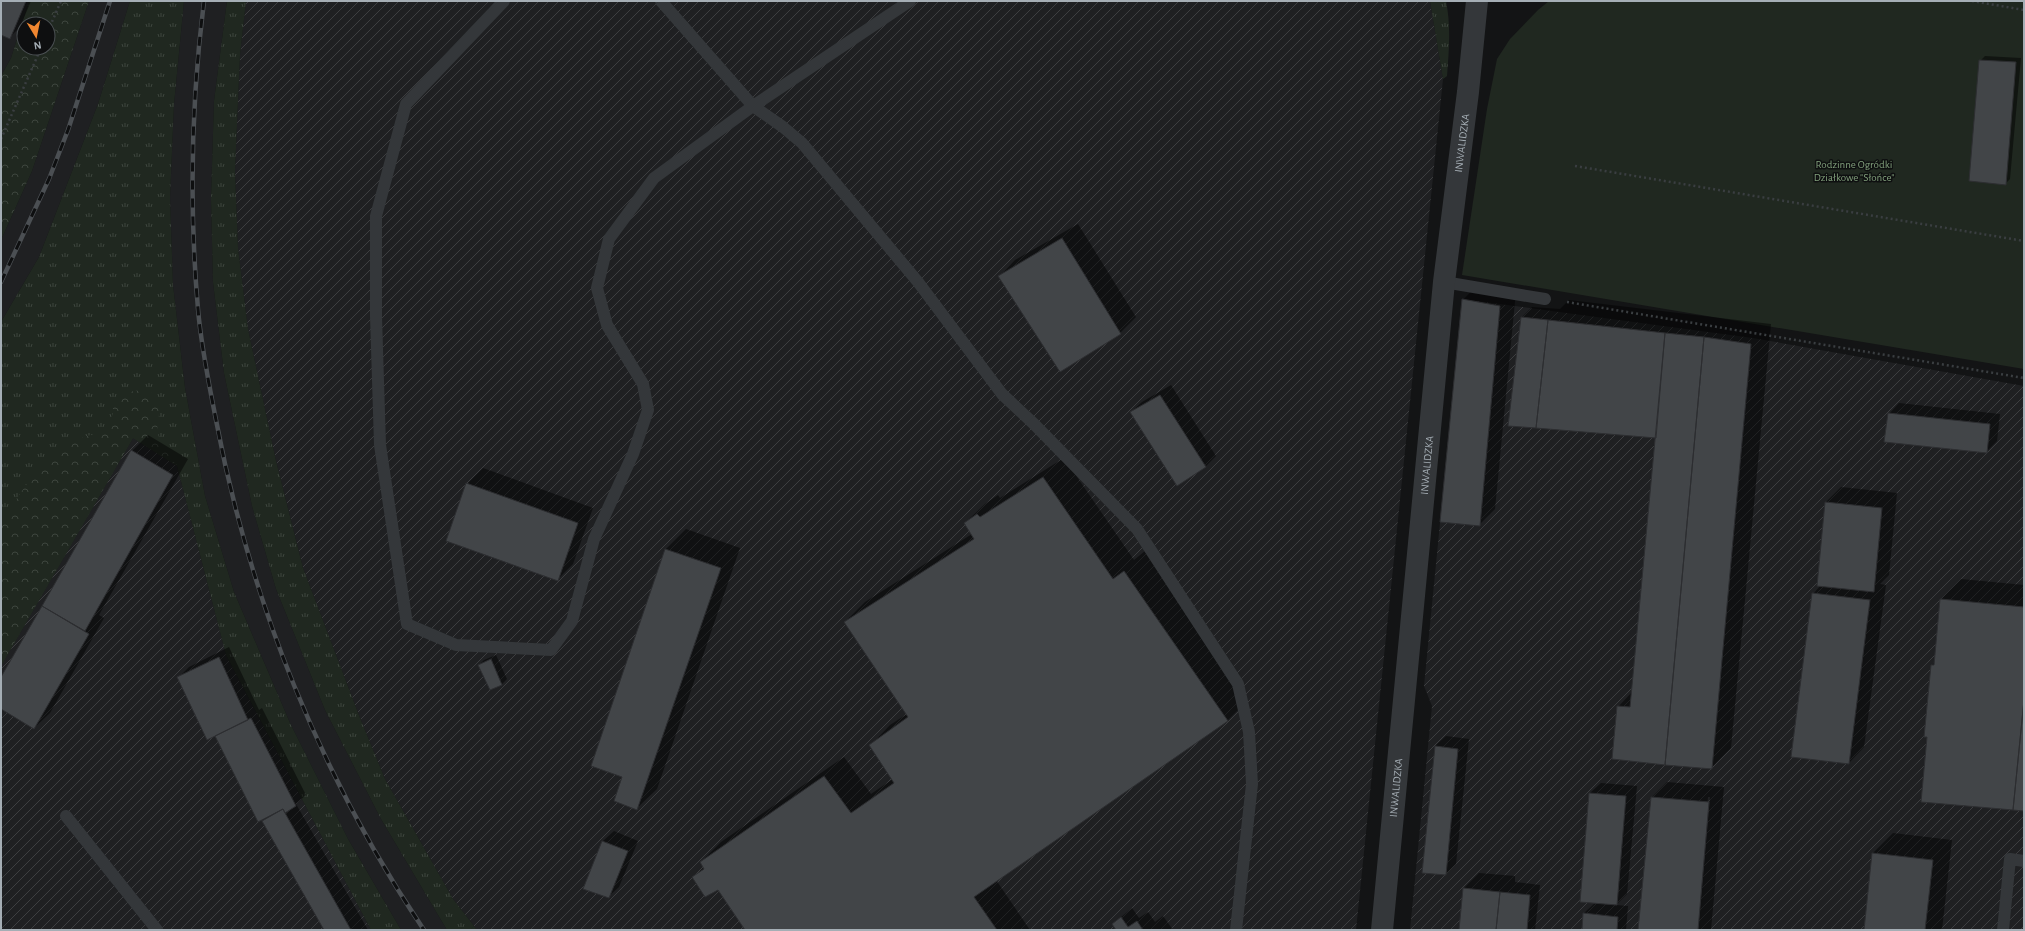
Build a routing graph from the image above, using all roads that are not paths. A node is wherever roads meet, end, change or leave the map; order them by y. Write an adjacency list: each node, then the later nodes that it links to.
1 (504, 1): 5 (lane)
2 (661, 1): 5 (lane)
3 (910, 1): 5 (lane)
4 (1477, 1): 6 (street, INWALIDZKA)
5 (753, 106): 11 (lane)
6 (1444, 282): 7 (lane); 12 (street, INWALIDZKA)
7 (1545, 299)
8 (66, 816): 10 (lane)
9 (2024, 860): 13 (lane)
10 (156, 930)
11 (1236, 930)
12 (1382, 930)
13 (2003, 930)

